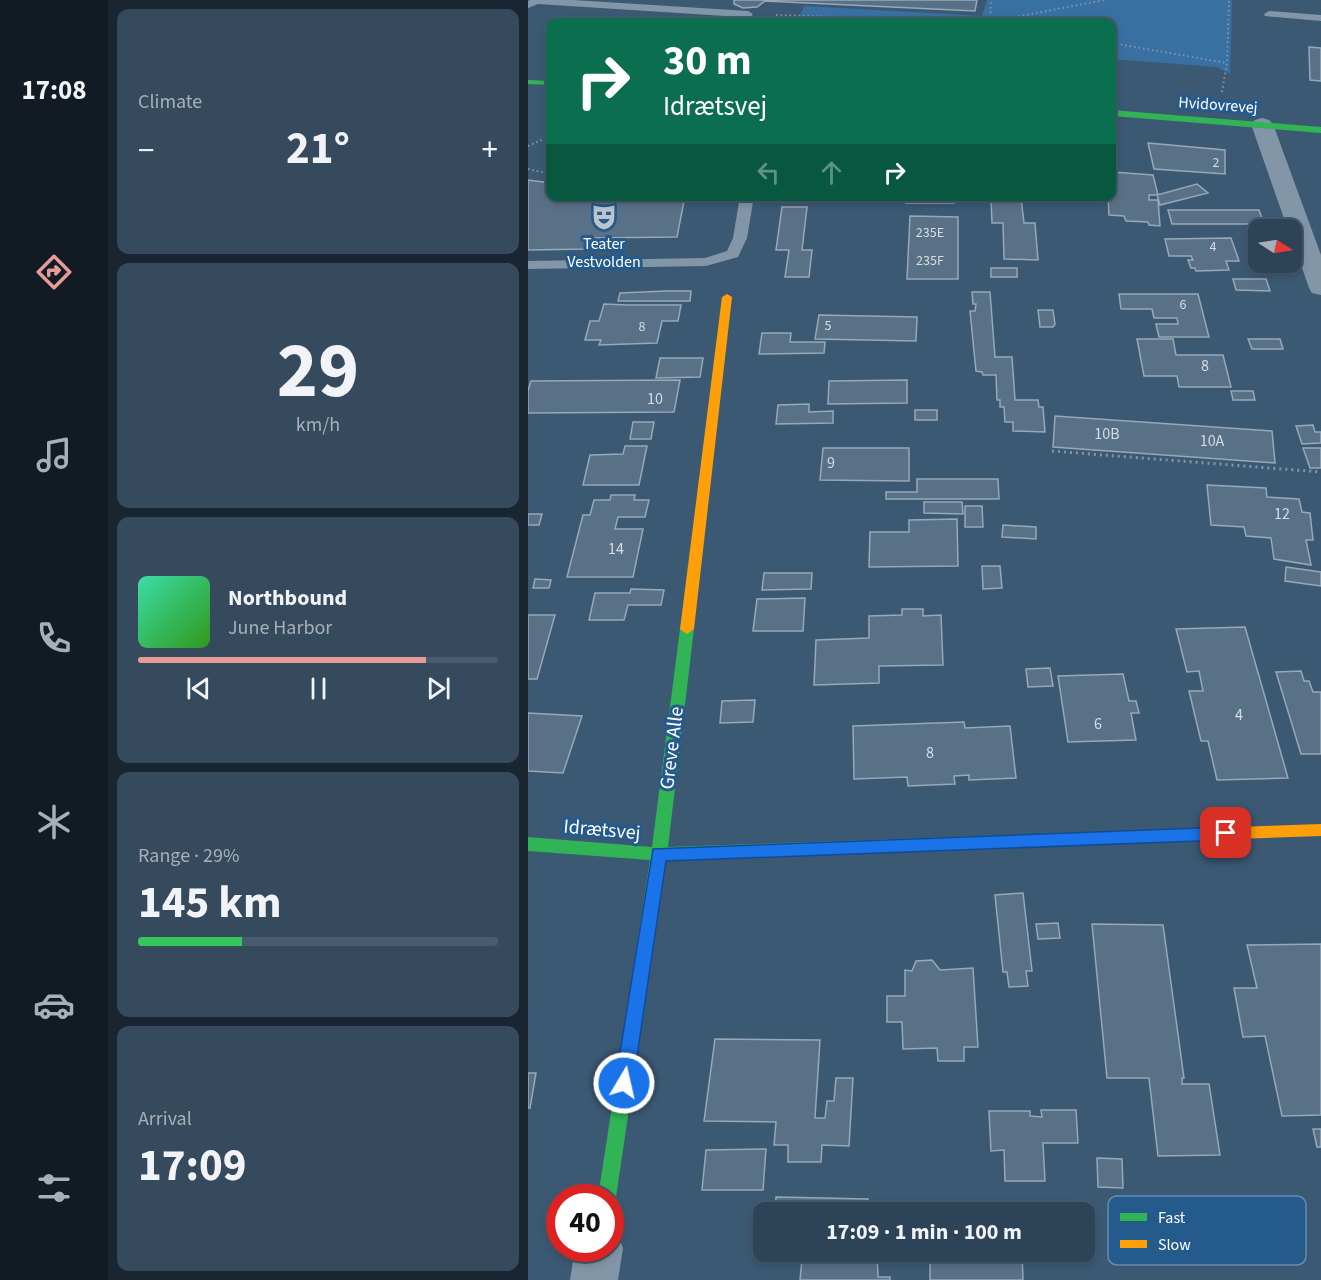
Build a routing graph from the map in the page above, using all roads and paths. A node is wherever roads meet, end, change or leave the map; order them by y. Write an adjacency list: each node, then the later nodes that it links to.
1 (991, 0): 7 (path)
2 (1104, 0): 8 (path)
3 (1228, 0): 11 (path)
4 (528, 5): 6 (lane)
5 (1269, 14): 9 (lane)
6 (746, 18)
7 (990, 18)
8 (1011, 18)
9 (1321, 18)
10 (1116, 44): 11 (path)
11 (1227, 63): 15 (path)
12 (528, 82): 13 (street)
13 (546, 83)
14 (1116, 113): 15 (street, Hvidovrevej)
15 (1218, 121): 16 (street, Hvidovrevej)
16 (1262, 124): 17 (street, Hvidovrevej); 24 (street)
17 (1321, 130)
18 (546, 138): 19 (path)
19 (528, 146)
20 (528, 170): 21 (path)
21 (546, 173)
22 (746, 201): 23 (lane)
23 (528, 265)
24 (1321, 288)
25 (726, 297): 30 (street, Greve Alle)
26 (1052, 451): 27 (path)
27 (1321, 472)
28 (1321, 830): 30 (street, Idrætsvej)
29 (528, 844): 30 (street, Idrætsvej)
30 (659, 854): 31 (street, Greve Alle)
31 (608, 1184)
32 (597, 1262): 33 (street)
33 (594, 1280)

